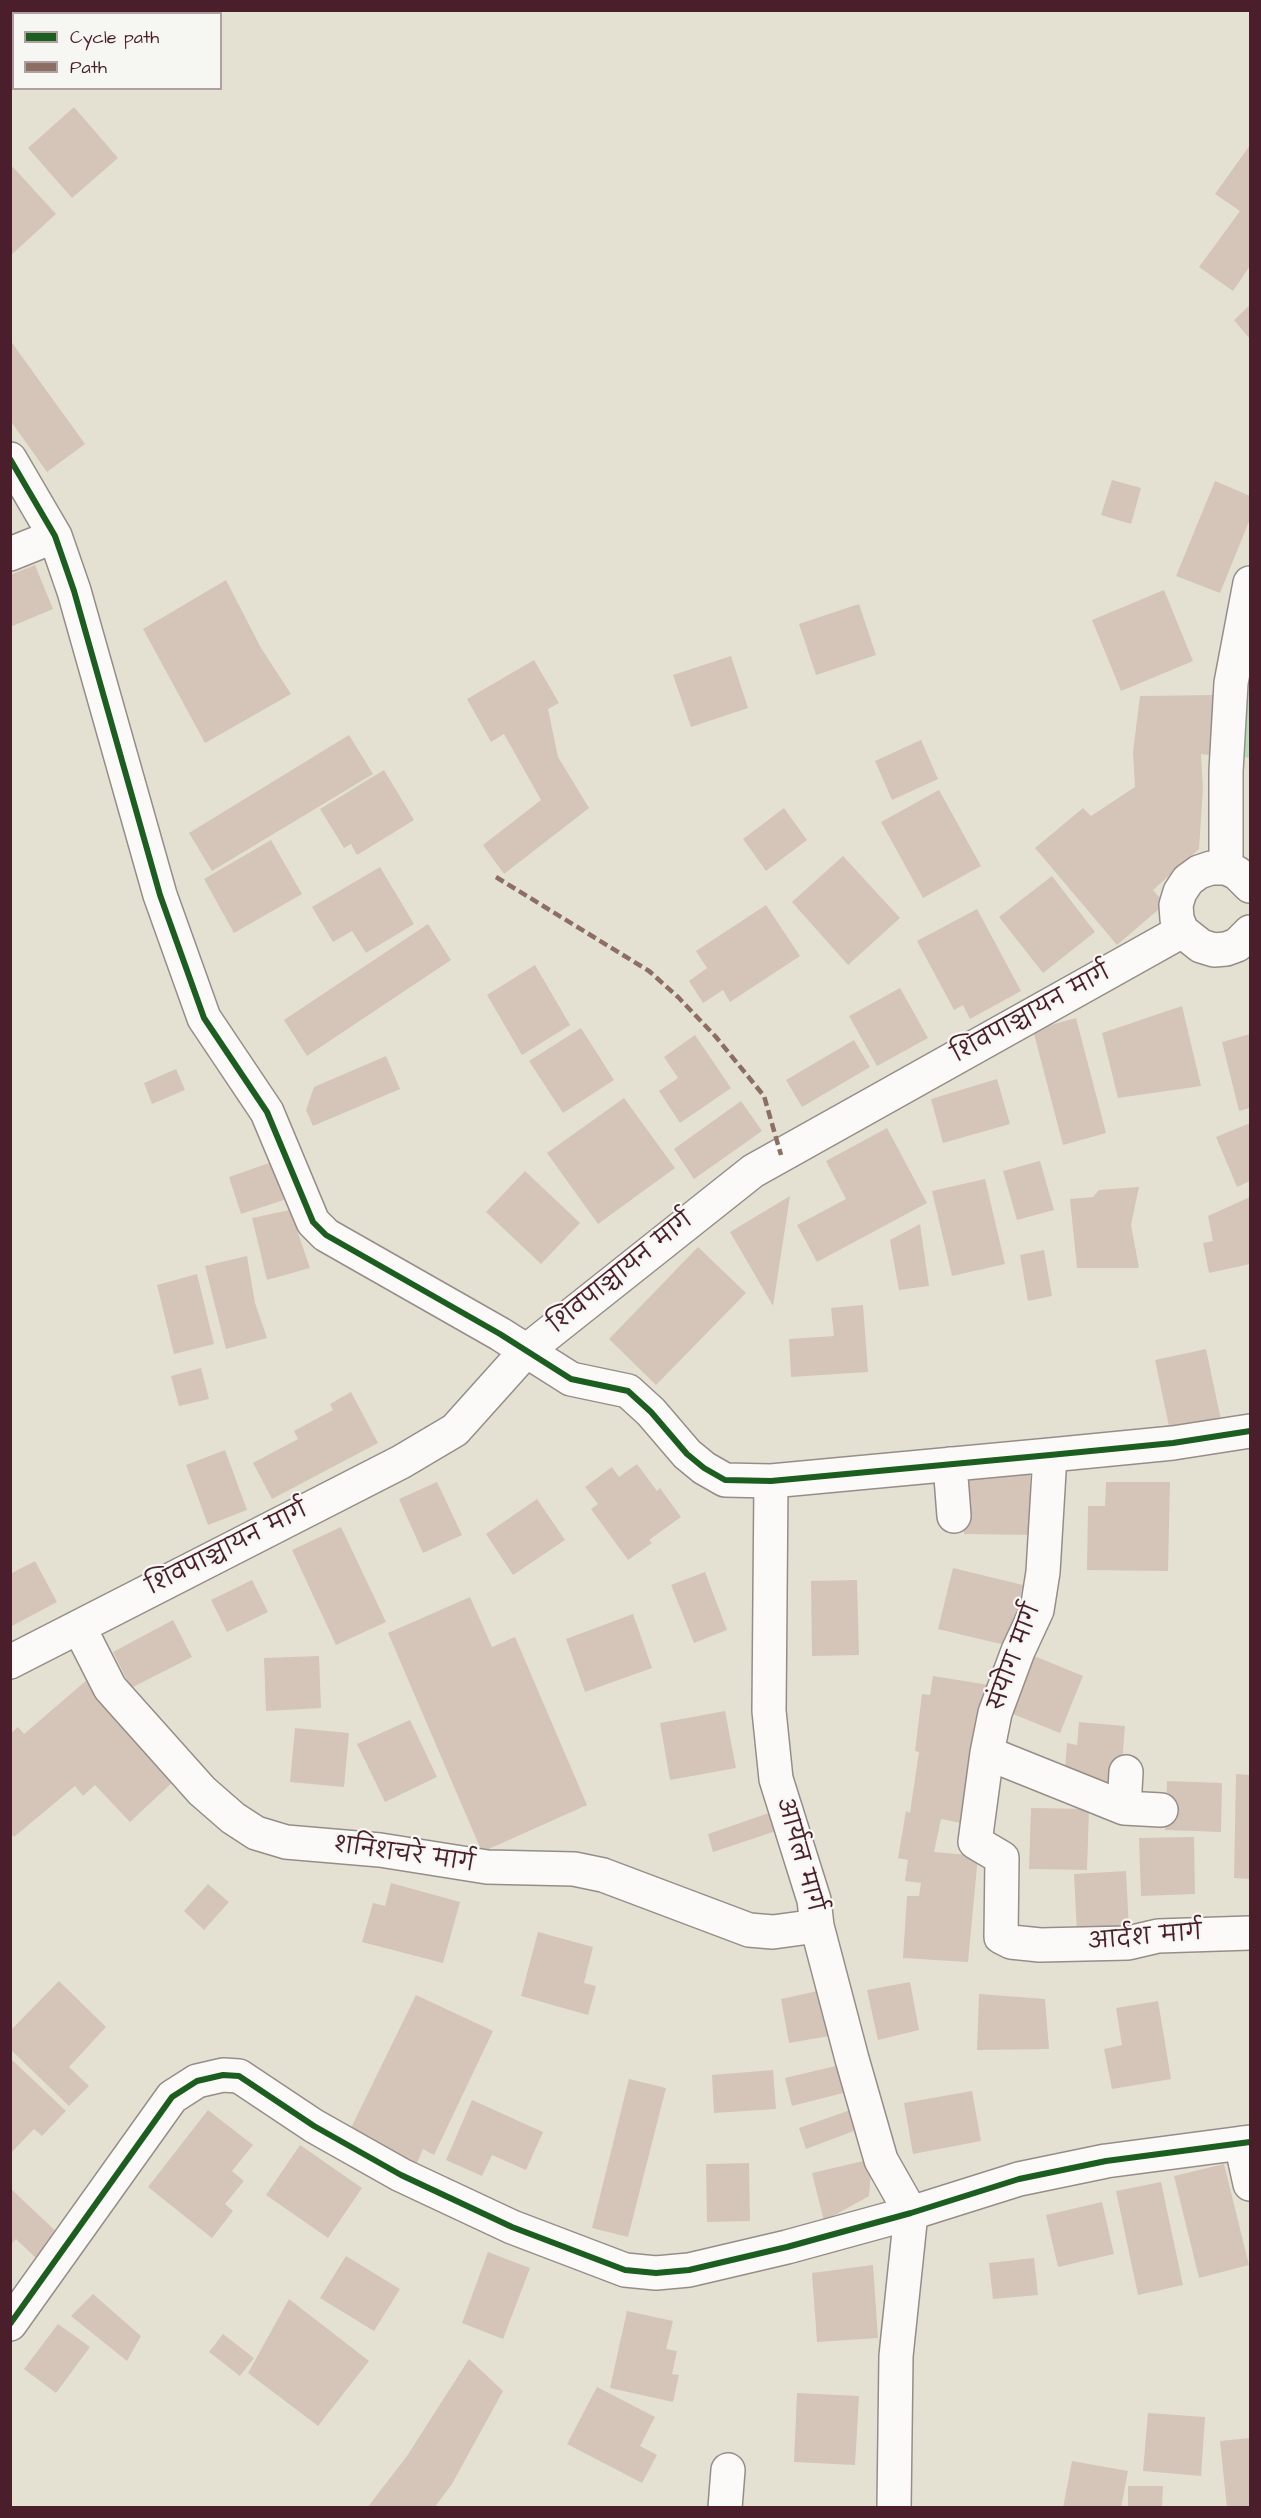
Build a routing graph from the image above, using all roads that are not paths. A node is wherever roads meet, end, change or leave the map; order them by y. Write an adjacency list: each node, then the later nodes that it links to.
1 (10, 459): 2 (street)
2 (55, 536): 3 (street); 8 (street)
3 (10, 554)
4 (1251, 583): 5 (street)
5 (1243, 877): 6 (street)
6 (1182, 931): 7 (street); 8 (street, शिवपाञ्चायन मार्ग)
7 (1246, 946)
8 (525, 1352): 12 (street); 14 (street, शिवपाञ्चायन मार्ग)
9 (1251, 1431): 10 (street)
10 (1050, 1455): 11 (street); 16 (street, संयोग मार्ग)
11 (950, 1464): 12 (street); 13 (street)
12 (771, 1481): 20 (street, आर्यल मार्ग)
13 (954, 1516)
14 (79, 1627): 15 (street, शिवपाञ्चायन मार्ग); 20 (street, शनिशचरे मार्ग)
15 (10, 1662)
16 (987, 1753): 18 (street); 22 (street, संयोग मार्ग)
17 (1126, 1772): 18 (street)
18 (1124, 1808): 19 (street)
19 (1161, 1810)
20 (817, 1926): 25 (street, आर्यल मार्ग)
21 (1251, 1933): 22 (street, आर्दश मार्ग)
22 (1040, 1945)
23 (1246, 2143): 24 (street); 25 (street)
24 (1251, 2184)
25 (911, 2213): 26 (street); 29 (street)
26 (10, 2324)
27 (728, 2470): 28 (street)
28 (725, 2508)
29 (894, 2508)

